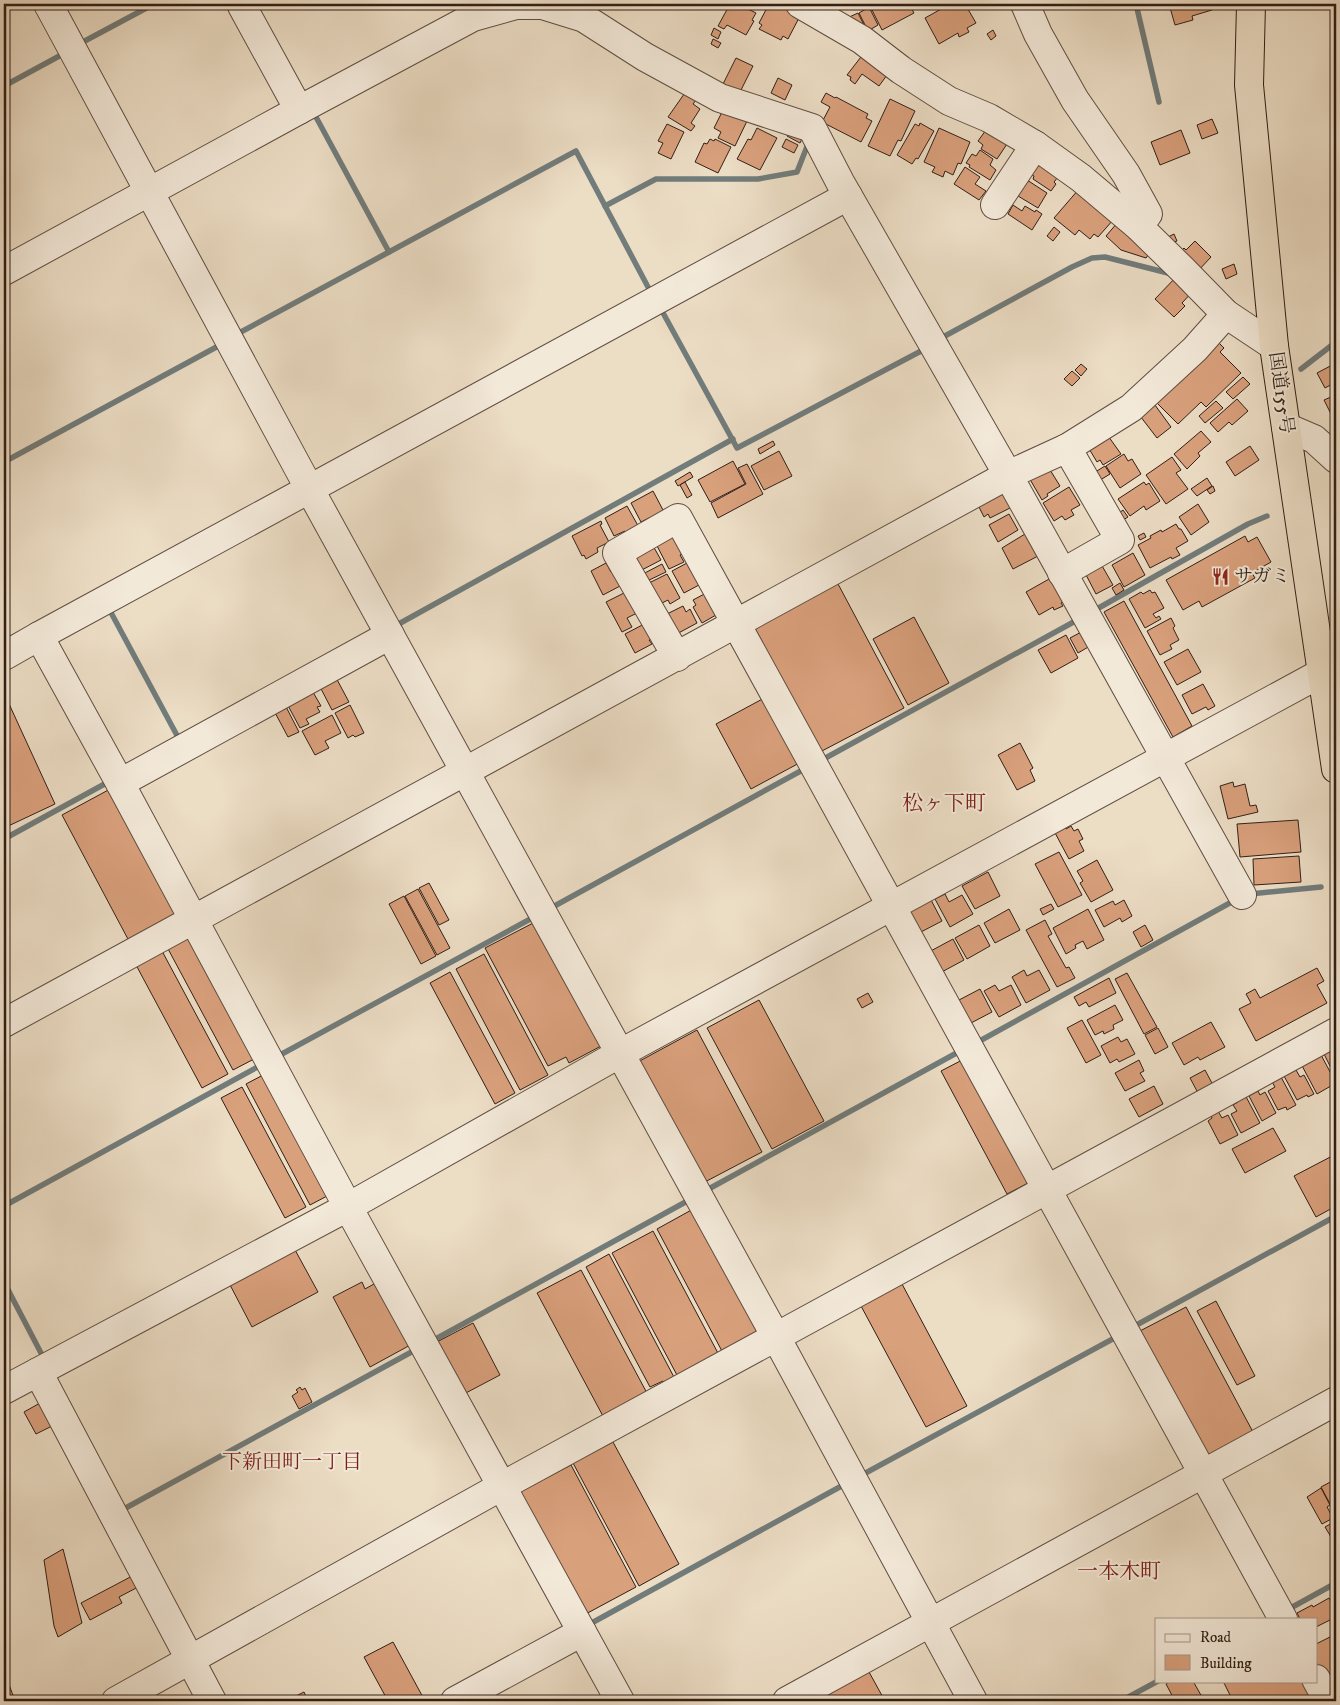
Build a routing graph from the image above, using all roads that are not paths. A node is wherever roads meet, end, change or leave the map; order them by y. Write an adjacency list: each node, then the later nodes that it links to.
1 (48, 4): 9 (street)
2 (243, 4): 7 (street)
3 (800, 4): 8 (street)
4 (1025, 4): 12 (street)
5 (1250, 7): 15 (highway, 国道155号)
6 (589, 11): 7 (street); 10 (street)
7 (299, 110): 9 (street)
8 (1035, 145): 11 (street); 12 (street)
9 (150, 192): 13 (street); 20 (street)
10 (848, 196): 19 (street); 20 (street)
11 (996, 205)
12 (1138, 226): 14 (street)
13 (4, 271)
14 (1226, 314): 15 (street); 17 (street)
15 (1274, 346): 16 (highway, 国道155号)
16 (1286, 427): 18 (street); 27 (highway, 国道155号)
17 (1066, 448): 19 (street); 21 (street)
18 (1336, 459)
19 (1008, 475): 21 (street); 22 (street)
20 (308, 488): 23 (street); 24 (street)
21 (1062, 573): 28 (street)
22 (737, 624): 26 (street); 26 (street); 33 (street)
23 (39, 636): 25 (street); 31 (street)
24 (390, 636): 30 (street); 31 (street)
25 (4, 656)
26 (677, 657): 30 (street)
27 (1329, 669): 28 (street); 29 (highway, 国道155号)
28 (1165, 759): 32 (street); 33 (street)
29 (1336, 769)
30 (464, 770): 34 (street); 37 (street)
31 (120, 783): 34 (street)
32 (1242, 895)
33 (892, 906): 37 (street); 38 (street)
34 (193, 919): 35 (street); 39 (street)
35 (4, 1023)
36 (1336, 1032): 38 (street)
37 (619, 1054): 39 (street); 40 (street)
38 (1048, 1189): 40 (street); 44 (street)
39 (348, 1207): 41 (street); 45 (street)
40 (776, 1337): 45 (street); 47 (street)
41 (38, 1372): 42 (street); 49 (street)
42 (4, 1390)
43 (1336, 1401): 44 (street)
44 (1204, 1473): 46 (street); 47 (street)
45 (502, 1486): 48 (street); 49 (street)
46 (1282, 1618)
47 (931, 1622): 55 (street); 56 (street)
48 (582, 1632): 53 (street); 54 (street)
49 (190, 1659): 51 (street); 52 (street)
50 (1318, 1682): 57 (street)
51 (116, 1701)
52 (212, 1701)
53 (455, 1701)
54 (620, 1701)
55 (787, 1701)
56 (973, 1701)
57 (1328, 1701)

